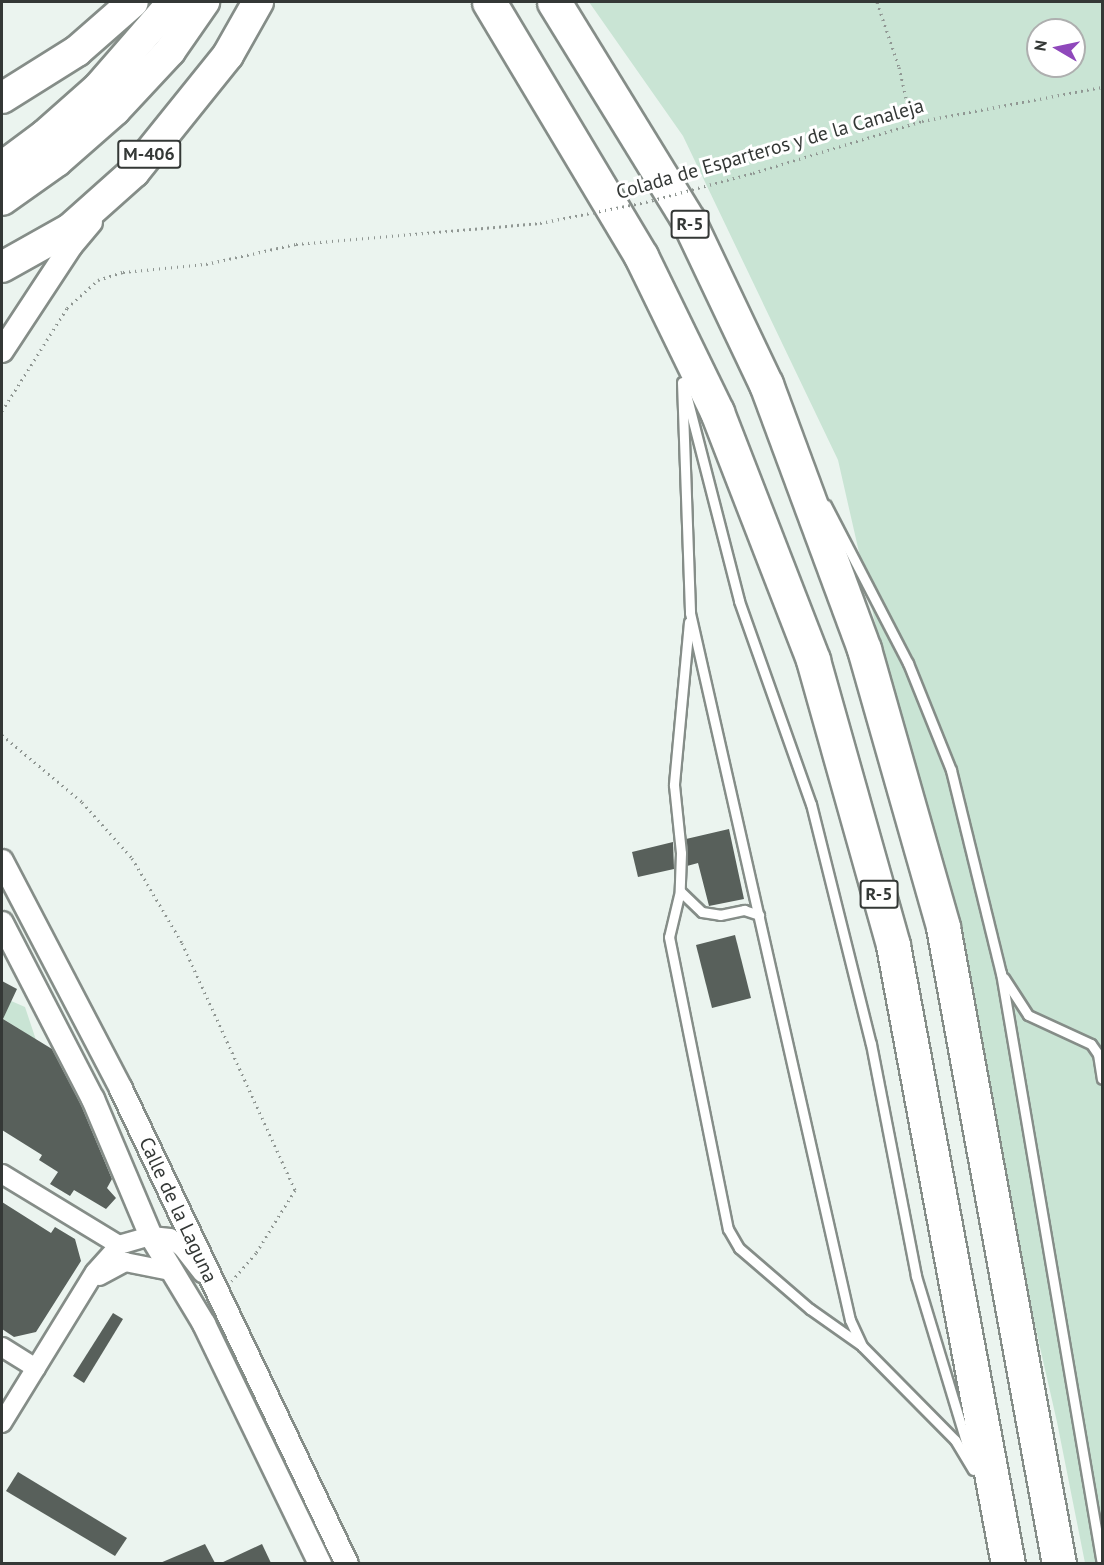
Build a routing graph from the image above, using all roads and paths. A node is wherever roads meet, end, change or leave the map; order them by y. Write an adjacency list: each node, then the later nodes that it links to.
1 (133, 2): 9 (highway)
2 (173, 2): 11 (highway)
3 (204, 2): 13 (highway, M-406)
4 (258, 2): 12 (highway, M-406)
5 (489, 2): 14 (highway, R-5)
6 (554, 2): 19 (highway, R-5)
7 (877, 2): 10 (path)
8 (1102, 87): 10 (path, Colada de Esparteros y de la Canaleja)
9 (2, 98)
10 (912, 124): 18 (path, Colada de Esparteros y de la Canaleja, bridge)
11 (2, 167)
12 (134, 172): 15 (highway, M-406); 16 (street)
13 (2, 200)
14 (641, 256): 17 (highway); 45 (highway, R-5)
15 (2, 267)
16 (2, 351)
17 (682, 382): 20 (lane); 41 (lane)
18 (2, 411)
19 (795, 462): 27 (lane); 46 (highway, R-5)
20 (690, 613): 23 (lane); 24 (lane)
21 (2, 735): 36 (path)
22 (2, 861): 36 (street, Calle de la Laguna)
23 (680, 891): 24 (lane); 37 (lane)
24 (759, 915): 37 (lane)
25 (2, 923): 26 (street, Calle de la Laguna)
26 (10, 952): 32 (street, Calle de la Laguna)
27 (1001, 973): 28 (lane); 47 (lane)
28 (1090, 1044): 29 (lane); 30 (lane)
29 (1102, 1050)
30 (1102, 1078)
31 (2, 1174): 33 (street)
32 (151, 1236): 33 (street); 34 (street, Calle de la Laguna); 36 (street)
33 (119, 1245): 35 (street)
34 (170, 1271): 35 (street); 42 (street, Calle de la Laguna)
35 (89, 1282): 39 (street)
36 (217, 1295): 43 (street, Calle de la Laguna)
37 (862, 1346): 41 (lane)
38 (2, 1347): 39 (street)
39 (36, 1368): 40 (street)
40 (2, 1423)
41 (973, 1470): 44 (highway)
42 (320, 1563)
43 (347, 1563)
44 (1002, 1563)
45 (1008, 1563)
46 (1059, 1563)
47 (1102, 1563)

